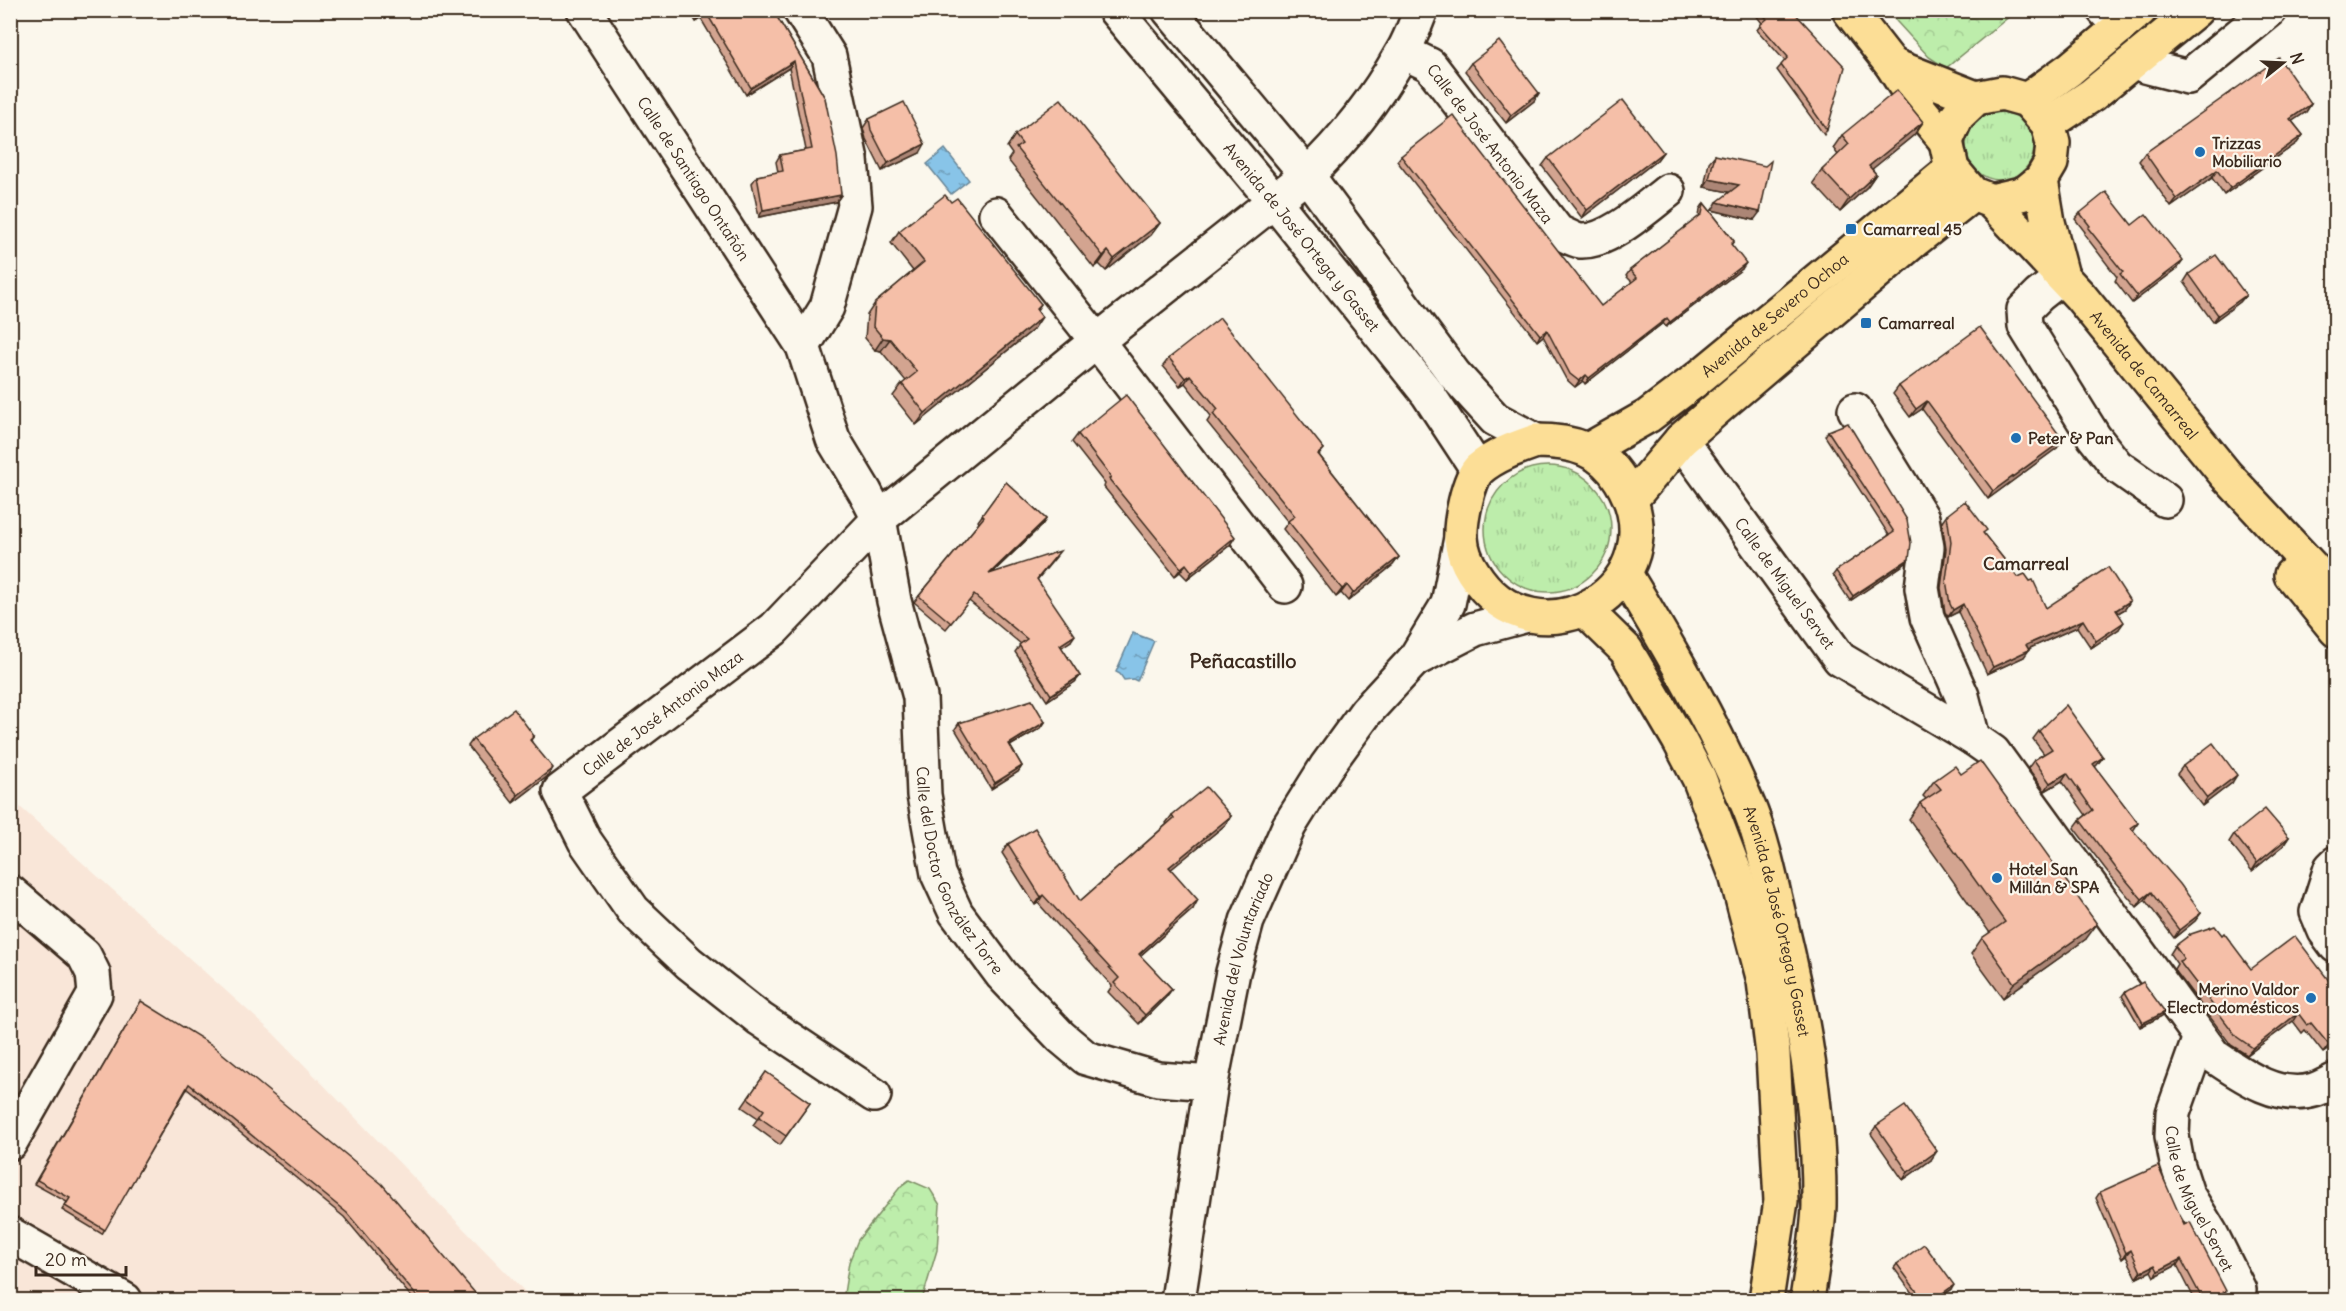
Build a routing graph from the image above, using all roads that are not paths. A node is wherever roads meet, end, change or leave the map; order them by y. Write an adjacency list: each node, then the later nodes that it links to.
1 (584, 10): 25 (street, Calle de Santiago Ontañón)
2 (800, 10): 25 (street)
3 (1115, 10): 21 (street, Avenida de José Ortega y Gasset)
4 (1169, 10): 17 (street)
5 (1421, 10): 10 (street, Calle de José Antonio Maza)
6 (1849, 10): 12 (main road)
7 (2270, 10): 11 (street)
8 (2190, 15): 11 (main road)
9 (2121, 16): 14 (main road)
10 (1403, 52): 17 (street, Calle de José Antonio Maza); 19 (street, Calle de José Antonio Maza)
11 (2135, 61): 15 (main road)
12 (1892, 65): 13 (main road); 16 (main road)
13 (1976, 98): 14 (main road); 16 (main road)
14 (2027, 100): 15 (main road)
15 (2048, 124): 18 (main road)
16 (1949, 155): 20 (main road); 29 (main road, Avenida de Severo Ochoa)
17 (1307, 175): 21 (street, Calle de José Antonio Maza); 28 (street)
18 (2041, 180): 20 (main road); 23 (main road, Avenida de Camarreal)
19 (1668, 190)
20 (1982, 198): 23 (main road, Avenida de Camarreal); 27 (main road, Avenida de Severo Ochoa)
21 (1274, 201): 24 (street, Calle de José Antonio Maza); 30 (street, Avenida de José Ortega y Gasset)
22 (996, 214): 24 (street)
23 (2062, 277): 31 (main road, Avenida de Camarreal); 33 (street)
24 (1097, 341): 34 (street, Calle de José Antonio Maza); 37 (street)
25 (803, 346): 34 (street, Calle de Santiago Ontañón)
26 (1855, 410): 43 (street)
27 (1681, 440): 32 (main road, Avenida de Severo Ochoa); 43 (street, Calle de Miguel Servet)
28 (1536, 441): 29 (main road); 30 (main road)
29 (1588, 450): 32 (main road)
30 (1478, 470): 35 (main road)
31 (2226, 475): 38 (main road); 41 (main road)
32 (1632, 498): 36 (main road)
33 (2165, 500)
34 (879, 519): 49 (street, Calle del Doctor González Torre); 50 (street, Calle de José Antonio Maza)
35 (1461, 538): 40 (main road); 42 (street, Avenida del Voluntariado)
36 (1625, 574): 39 (main road); 57 (main road, Avenida de José Ortega y Gasset)
37 (1285, 586)
38 (2336, 593)
39 (1585, 610): 40 (main road); 56 (main road, Avenida de José Ortega y Gasset)
40 (1527, 615): 42 (street, Avenida del Voluntariado)
41 (2336, 630)
42 (1414, 660): 49 (street, Avenida del Voluntariado)
43 (1973, 738): 47 (street, Calle de Miguel Servet)
44 (2336, 863): 46 (street)
45 (10, 892): 51 (street)
46 (2336, 946)
47 (2200, 1037): 48 (street, Calle de Miguel Servet); 53 (street, Calle de Miguel Servet)
48 (2336, 1080)
49 (1211, 1083): 55 (street, Avenida del Voluntariado)
50 (874, 1095)
51 (10, 1143)
52 (10, 1234): 54 (street)
53 (2239, 1290)
54 (125, 1300)
55 (1178, 1300)
56 (1766, 1300)
57 (1807, 1300)

